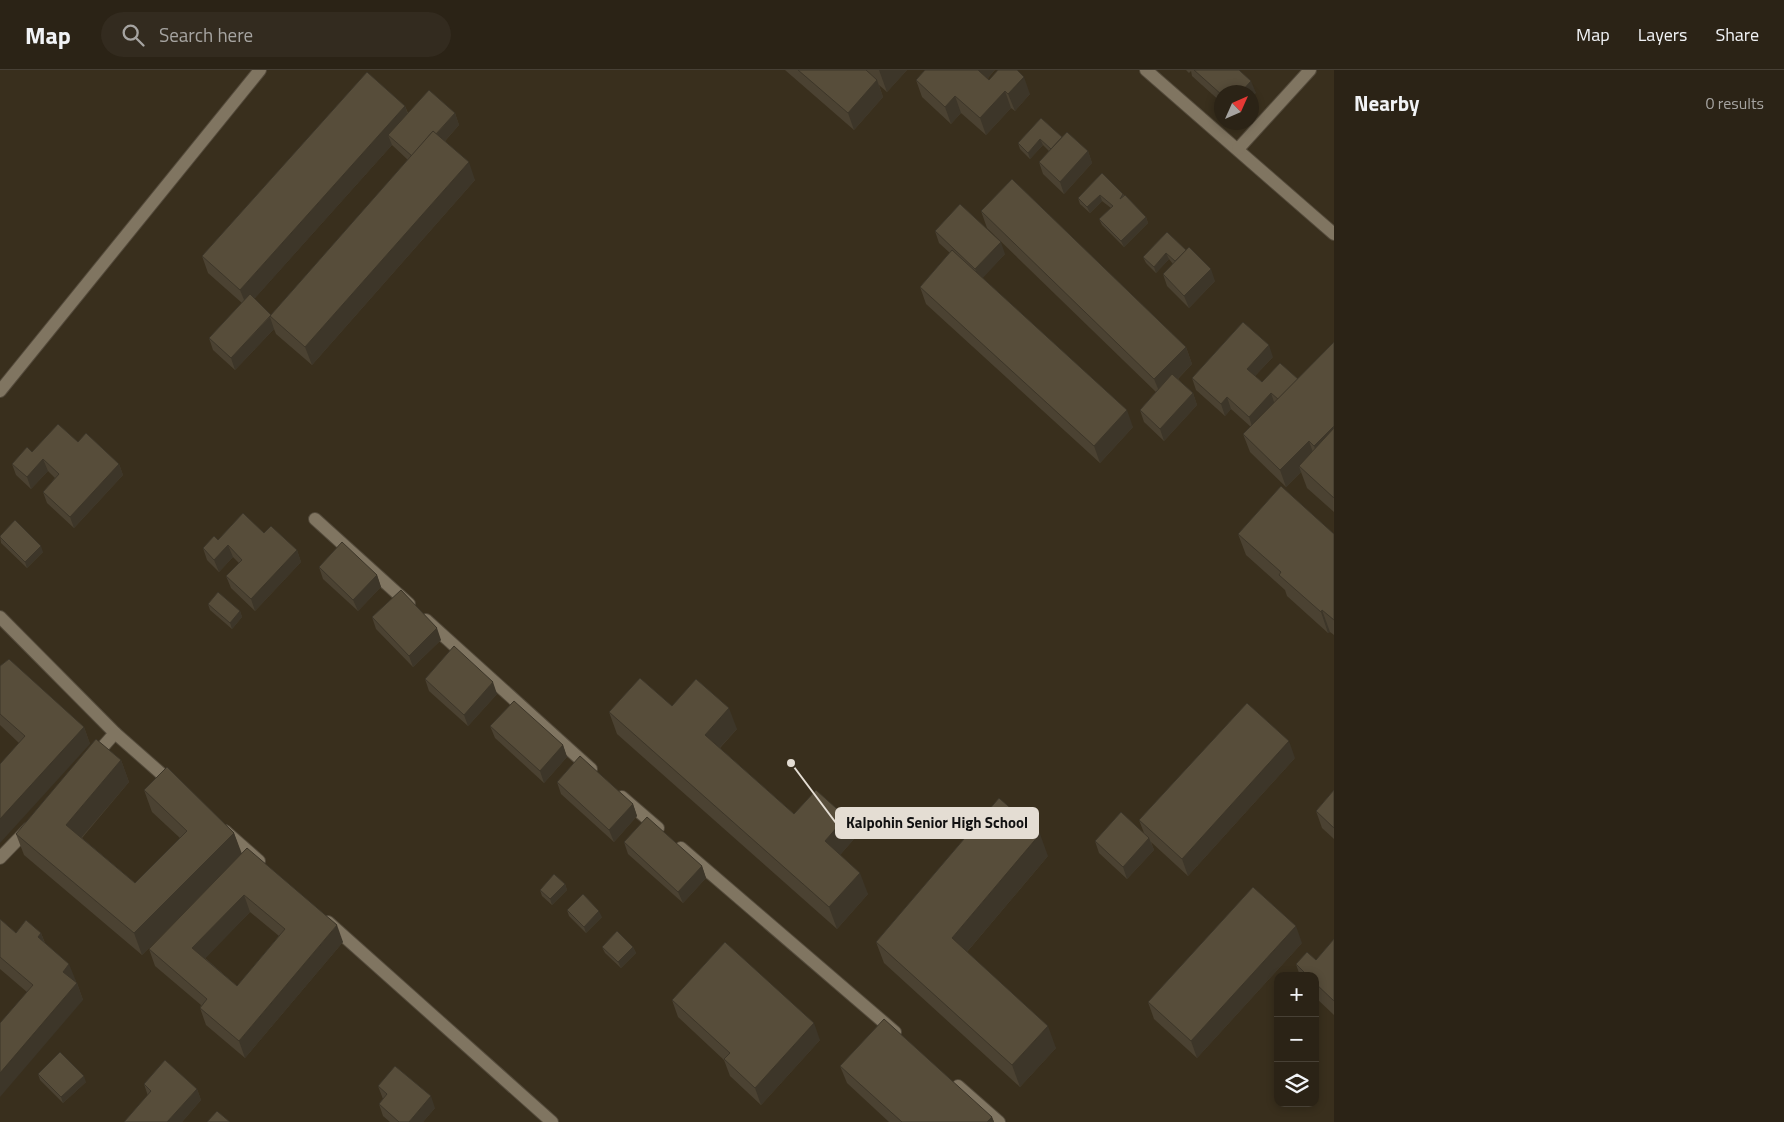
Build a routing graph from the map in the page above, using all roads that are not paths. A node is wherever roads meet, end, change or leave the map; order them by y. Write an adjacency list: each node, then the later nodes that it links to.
1 (260, 70): 6 (street)
2 (1146, 70): 4 (street)
3 (1310, 70): 4 (street)
4 (1238, 149): 5 (street)
5 (1334, 234)
6 (0, 391)
7 (315, 519): 11 (street)
8 (0, 617): 9 (street)
9 (115, 733): 10 (street); 13 (street)
10 (83, 770)
11 (598, 776)
12 (613, 789): 19 (street)
13 (182, 793)
14 (38, 817): 16 (street)
15 (219, 826): 17 (street)
16 (0, 858)
17 (271, 872)
18 (315, 911): 21 (street)
19 (903, 1039)
20 (947, 1077): 22 (street)
21 (552, 1122)
22 (999, 1122)

